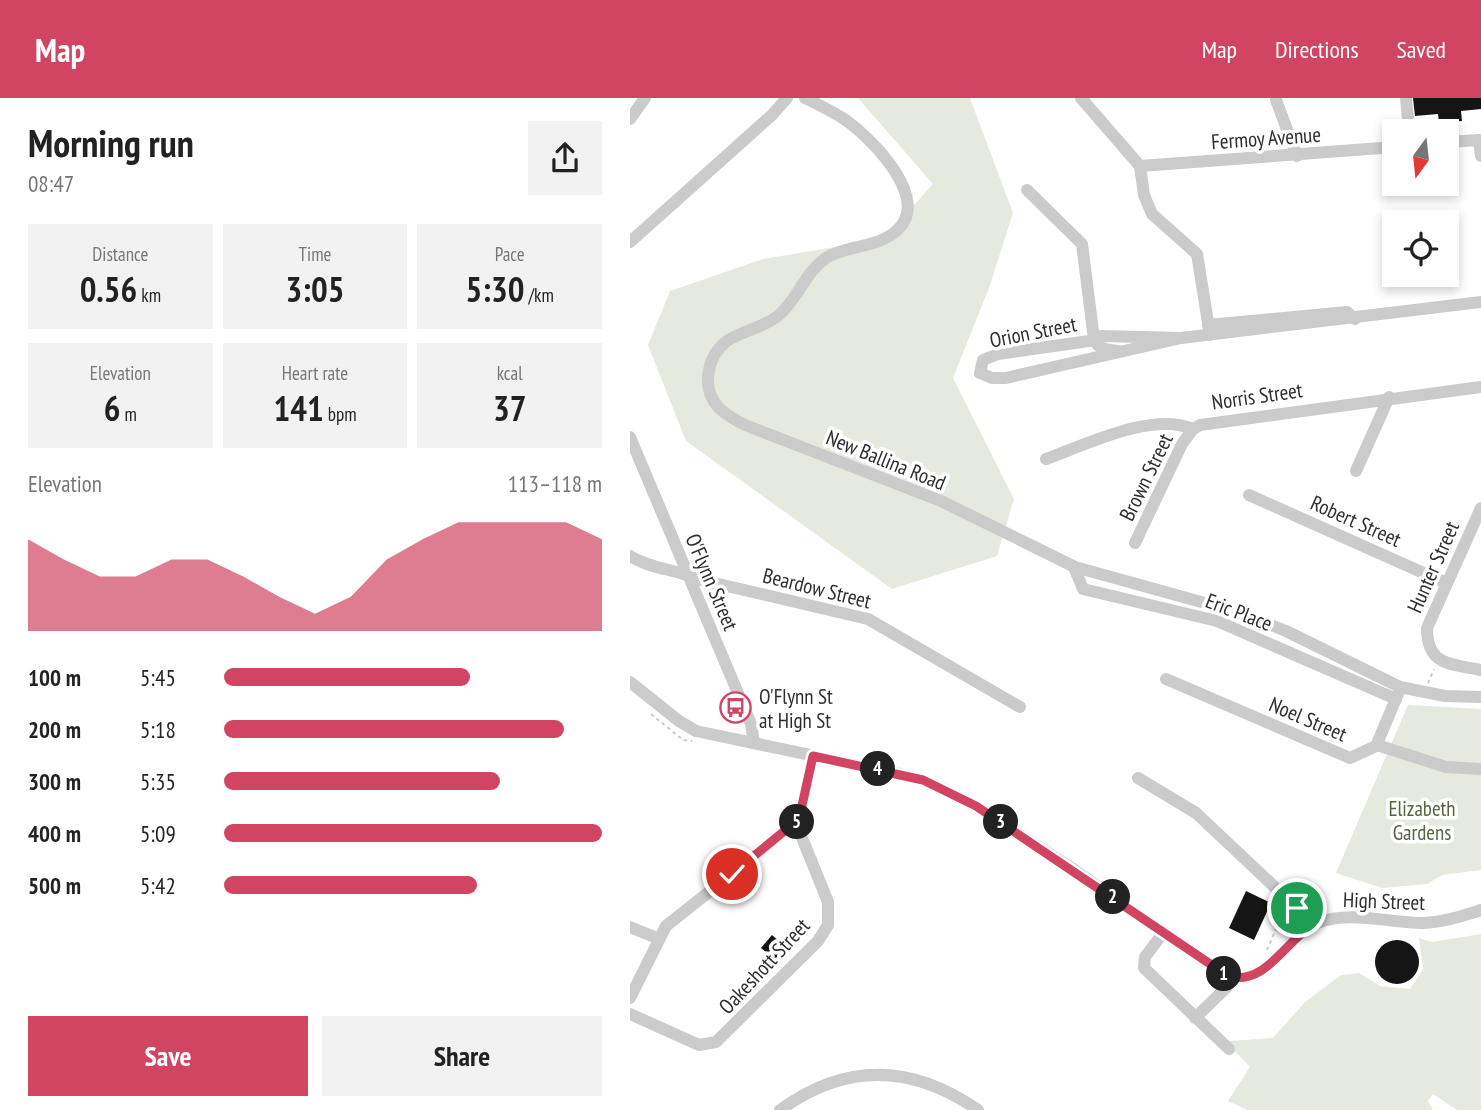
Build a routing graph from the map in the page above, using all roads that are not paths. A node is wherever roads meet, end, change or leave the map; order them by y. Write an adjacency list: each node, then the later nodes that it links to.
1 (645, 98): 7 (street)
2 (787, 98): 16 (street)
3 (805, 98): 32 (street, New Ballina Road)
4 (1082, 98): 14 (street)
5 (1406, 98): 8 (street)
6 (1276, 100): 12 (street)
7 (630, 119)
8 (1408, 119)
9 (1479, 140): 10 (street); 13 (street)
10 (1460, 141)
11 (1382, 148): 12 (street, Fermoy Avenue)
12 (1297, 156): 14 (street, Fermoy Avenue)
13 (1481, 156)
14 (1140, 166): 18 (street)
15 (1027, 190): 20 (street)
16 (630, 242)
17 (1481, 302): 18 (street, Orion Street)
18 (1209, 330): 19 (street, Orion Street)
19 (1181, 338): 20 (street, Orion Street); 21 (street, Orion Street)
20 (1094, 340): 21 (street); 21 (street, Orion Street)
21 (1123, 352)
22 (1481, 387): 23 (street, Norris Street)
23 (1389, 397): 24 (street, Norris Street); 27 (street)
24 (1192, 429): 26 (street, Norris Street); 30 (street, Brown Street)
25 (630, 437): 33 (street, O'Flynn Street)
26 (1046, 459)
27 (1356, 471)
28 (1250, 495): 34 (street, Robert Street)
29 (1481, 508): 34 (street, Hunter Street)
30 (1135, 543)
31 (630, 556): 33 (street, Beardow Street)
32 (1074, 567): 38 (street, New Ballina Road); 38 (street, Eric Place)
33 (688, 575): 40 (street, Beardow Street); 41 (street, O'Flynn Street)
34 (1446, 583): 35 (street, Hunter Street)
35 (1481, 670)
36 (1166, 679): 42 (street, Noel Street)
37 (630, 682): 41 (street)
38 (1398, 693): 39 (street, New Ballina Road); 42 (street)
39 (1481, 697)
40 (1020, 707)
41 (754, 743): 43 (street)
42 (1377, 745): 44 (street)
43 (813, 756): 46 (street); 50 (street)
44 (1481, 769)
45 (1138, 778): 48 (street)
46 (796, 823): 51 (street); 54 (street, Oakeshott Street)
47 (1481, 910): 48 (street, High Street)
48 (1314, 924): 52 (street, High Street)
49 (630, 927): 51 (street)
50 (1163, 933): 52 (street); 55 (street)
51 (657, 938): 53 (street)
52 (1232, 977): 55 (street)
53 (630, 998)
54 (630, 1014)
55 (1195, 1018): 56 (street)
56 (1229, 1049)
57 (780, 1110): 58 (street)
58 (978, 1110)

